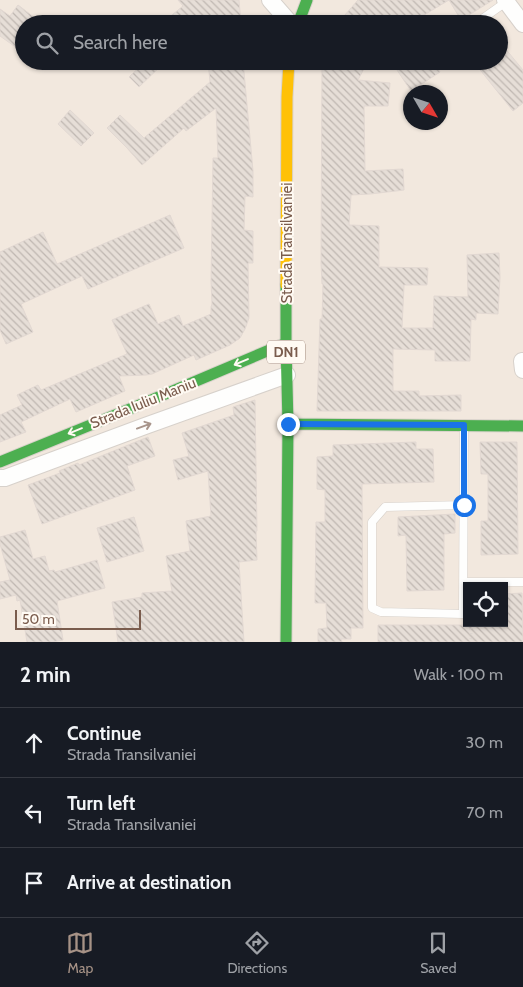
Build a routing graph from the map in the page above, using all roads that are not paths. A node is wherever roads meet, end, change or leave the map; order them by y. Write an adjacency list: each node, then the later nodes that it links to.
1 (270, 0): 4 (street)
2 (307, 0): 5 (main road)
3 (505, 1): 6 (lane); 7 (street)
4 (283, 15)
5 (301, 15)
6 (487, 15)
7 (523, 24)
8 (288, 70): 9 (main road, Strada Transilvaniei / DN1)
9 (286, 343): 12 (main road, Strada Transilvaniei / DN1); 16 (main road, Strada Iuliu Maniu, one-way to 16)
10 (522, 361): 11 (street)
11 (523, 370)
12 (287, 375): 13 (main road, Strada Transilvaniei / DN1); 17 (street, Strada Iuliu Maniu, one-way to 12)
13 (288, 424): 14 (main road); 23 (main road, Strada Transilvaniei / DN1)
14 (464, 425): 15 (main road); 18 (lane)
15 (523, 426)
16 (0, 462)
17 (0, 478)
18 (464, 505): 19 (lane); 22 (lane)
19 (464, 582)
20 (508, 582): 21 (lane)
21 (523, 582)
22 (463, 614)
23 (286, 642)

